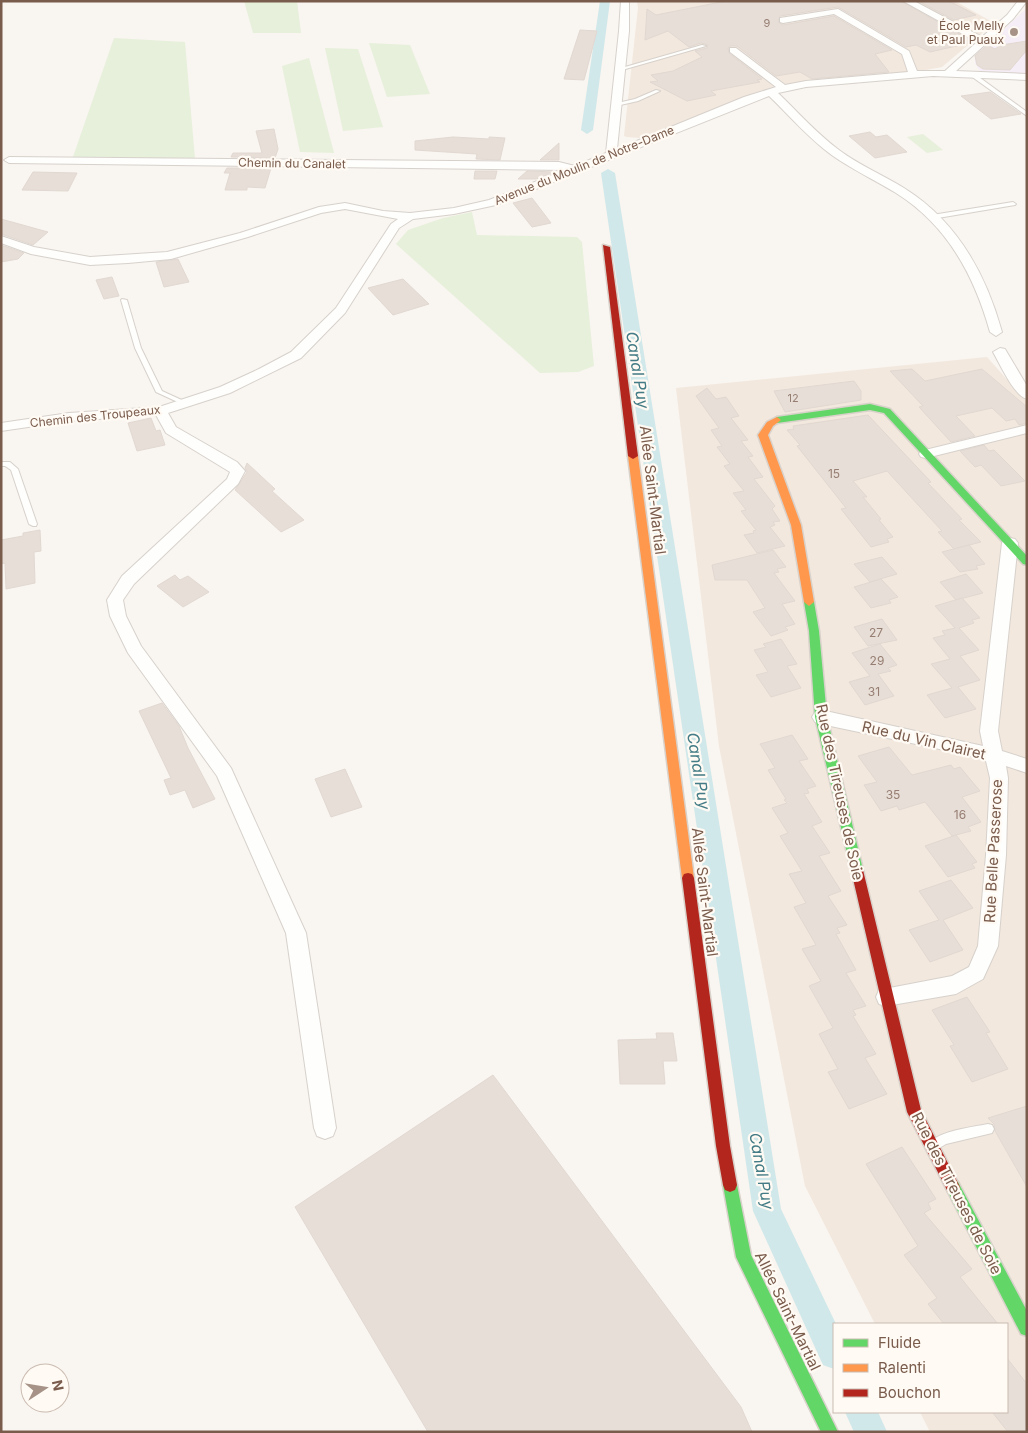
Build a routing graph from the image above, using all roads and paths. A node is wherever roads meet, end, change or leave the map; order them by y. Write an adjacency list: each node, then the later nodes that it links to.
1 (624, 1): 8 (street)
2 (907, 1): 5 (street)
3 (1023, 1): 5 (street)
4 (782, 20): 11 (street)
5 (983, 41): 9 (street)
6 (704, 46): 8 (lane)
7 (733, 50): 13 (street)
8 (620, 70): 16 (street)
9 (948, 73): 10 (street, Avenue du Moulin de Notre-Dame); 11 (street, Avenue du Moulin de Notre-Dame)
10 (970, 73): 12 (street, Avenue du Moulin de Notre-Dame); 17 (lane)
11 (913, 74): 13 (street, Avenue du Moulin de Notre-Dame)
12 (1027, 77)
13 (784, 88): 15 (street, Avenue du Moulin de Notre-Dame)
14 (658, 91): 16 (lane)
15 (771, 92): 18 (street, Avenue du Moulin de Notre-Dame); 25 (street)
16 (616, 104): 18 (street)
17 (1027, 115)
18 (611, 154): 20 (street, Avenue du Moulin de Notre-Dame)
19 (9, 160): 21 (street, Chemin du Canalet)
20 (593, 162): 21 (street, Avenue du Moulin de Notre-Dame); 22 (street)
21 (576, 170): 24 (street, Avenue du Moulin de Notre-Dame)
22 (596, 173)
23 (1013, 204): 25 (lane)
24 (410, 216): 26 (street, Avenue du Moulin de Notre-Dame); 32 (street, Chemin des Troupeaux)
25 (932, 217): 29 (street)
26 (1, 239)
27 (606, 247): 49 (street, Allée Saint-Martial)
28 (124, 300): 32 (lane)
29 (996, 332)
30 (1000, 352): 31 (street)
31 (1027, 394)
32 (184, 403): 33 (street, Chemin des Troupeaux)
33 (160, 411): 34 (street, Chemin des Troupeaux); 45 (street)
34 (1, 427)
35 (1027, 428): 36 (street)
36 (926, 454): 39 (street); 41 (street, Rue des Tireuses de Soie)
37 (1, 464): 38 (lane)
38 (32, 524)
39 (1010, 543): 40 (street); 42 (street, Rue Belle Passerose)
40 (1027, 562)
41 (821, 718): 42 (street, Rue du Vin Clairet); 44 (street, Rue des Tireuses de Soie)
42 (994, 756): 43 (street, Rue du Vin Clairet); 44 (street, Rue Belle Passerose)
43 (1027, 766)
44 (886, 997): 47 (street, Rue des Tireuses de Soie)
45 (325, 1128)
46 (988, 1129): 47 (lane)
47 (932, 1146): 48 (street, Rue des Tireuses de Soie)
48 (1027, 1328)
49 (830, 1432)

